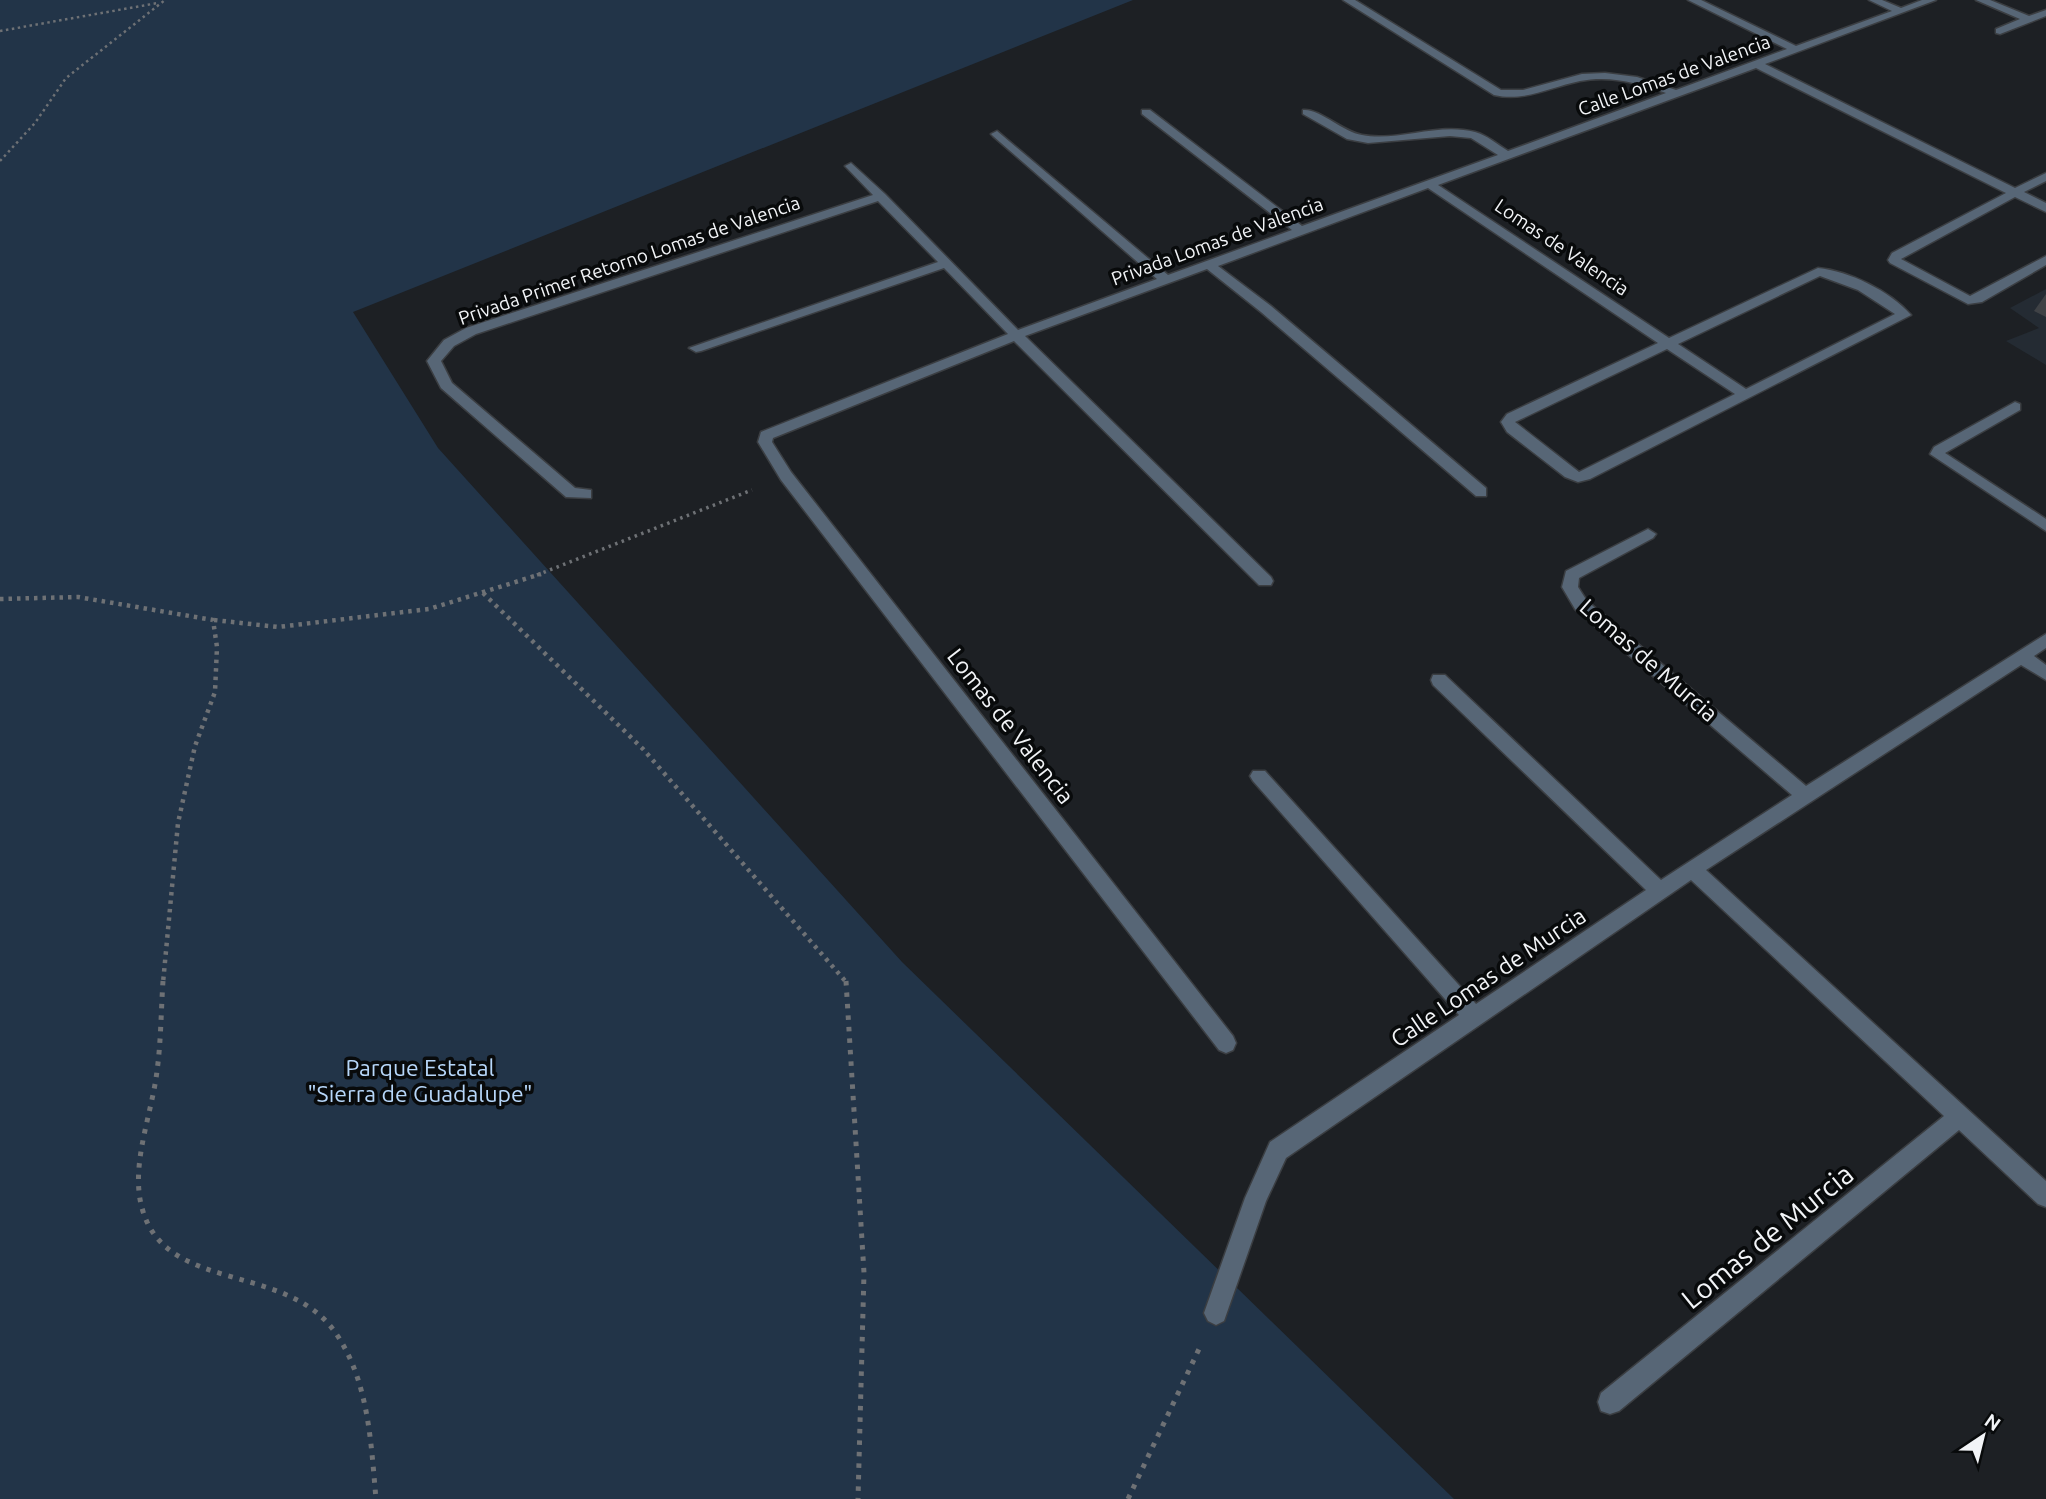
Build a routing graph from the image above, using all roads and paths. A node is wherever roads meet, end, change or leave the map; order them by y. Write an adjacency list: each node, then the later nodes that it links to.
1 (1348, 0): 14 (street)
2 (1693, 0): 12 (street)
3 (1874, 0): 7 (street)
4 (1931, 0): 7 (street, Calle Lomas de Valencia)
5 (1981, 0): 9 (street)
6 (164, 1): 10 (path); 19 (path)
7 (1900, 11): 12 (street, Calle Lomas de Valencia)
8 (2046, 13): 9 (street)
9 (2028, 19): 11 (street)
10 (0, 31)
11 (2000, 31)
12 (1795, 49): 13 (street, Calle Lomas de Valencia)
13 (1756, 64): 14 (street, Calle Lomas de Valencia); 23 (street)
14 (1678, 94): 18 (street, Calle Lomas de Valencia)
15 (1146, 112): 26 (street)
16 (1307, 112): 18 (street)
17 (997, 134): 30 (street)
18 (1507, 155): 22 (street, Calle Lomas de Valencia)
19 (0, 161)
20 (851, 166): 24 (street)
21 (2046, 176): 23 (street)
22 (1429, 184): 26 (street, Privada Lomas de Valencia); 32 (street, Lomas de Valencia)
23 (2015, 193): 25 (street); 27 (street)
24 (881, 196): 28 (street); 39 (street, Privada Primer Retorno Lomas de Valencia)
25 (2046, 208)
26 (1301, 231): 29 (street, Privada Lomas de Valencia)
27 (2046, 260)
28 (946, 263): 31 (street); 33 (street)
29 (1209, 265): 30 (street, Privada Lomas de Valencia); 38 (street)
30 (1166, 281): 31 (street, Privada Lomas de Valencia)
31 (1018, 334): 36 (street, Privada Lomas de Valencia); 42 (street)
32 (1671, 344): 34 (street, Lomas de Valencia); 34 (street); 34 (street)
33 (696, 348)
34 (1746, 395)
35 (2015, 407): 40 (street)
36 (766, 435): 37 (street, Lomas de Valencia)
37 (786, 476): 43 (path); 55 (street, Lomas de Valencia)
38 (1481, 492)
39 (586, 494)
40 (2046, 526)
41 (1648, 534): 51 (street, Lomas de Murcia)
42 (1265, 580)
43 (483, 593): 45 (path); 61 (path)
44 (0, 599): 45 (path)
45 (213, 620): 60 (path)
46 (2046, 640): 47 (street, Calle Lomas de Murcia)
47 (2021, 656): 48 (street); 51 (street, Calle Lomas de Murcia)
48 (2046, 674)
49 (1439, 680): 53 (street)
50 (1259, 776): 54 (street)
51 (1806, 796): 52 (street, Calle Lomas de Murcia)
52 (1692, 869): 53 (street, Calle Lomas de Murcia); 56 (street)
53 (1660, 891): 54 (street, Calle Lomas de Murcia)
54 (1473, 1016): 58 (street, Calle Lomas de Murcia)
55 (1226, 1043)
56 (1960, 1116): 57 (street); 59 (street, Lomas de Murcia)
57 (2046, 1196)
58 (1216, 1313): 62 (path)
59 (1610, 1402)
60 (376, 1499)
61 (858, 1499)
62 (1128, 1499)

